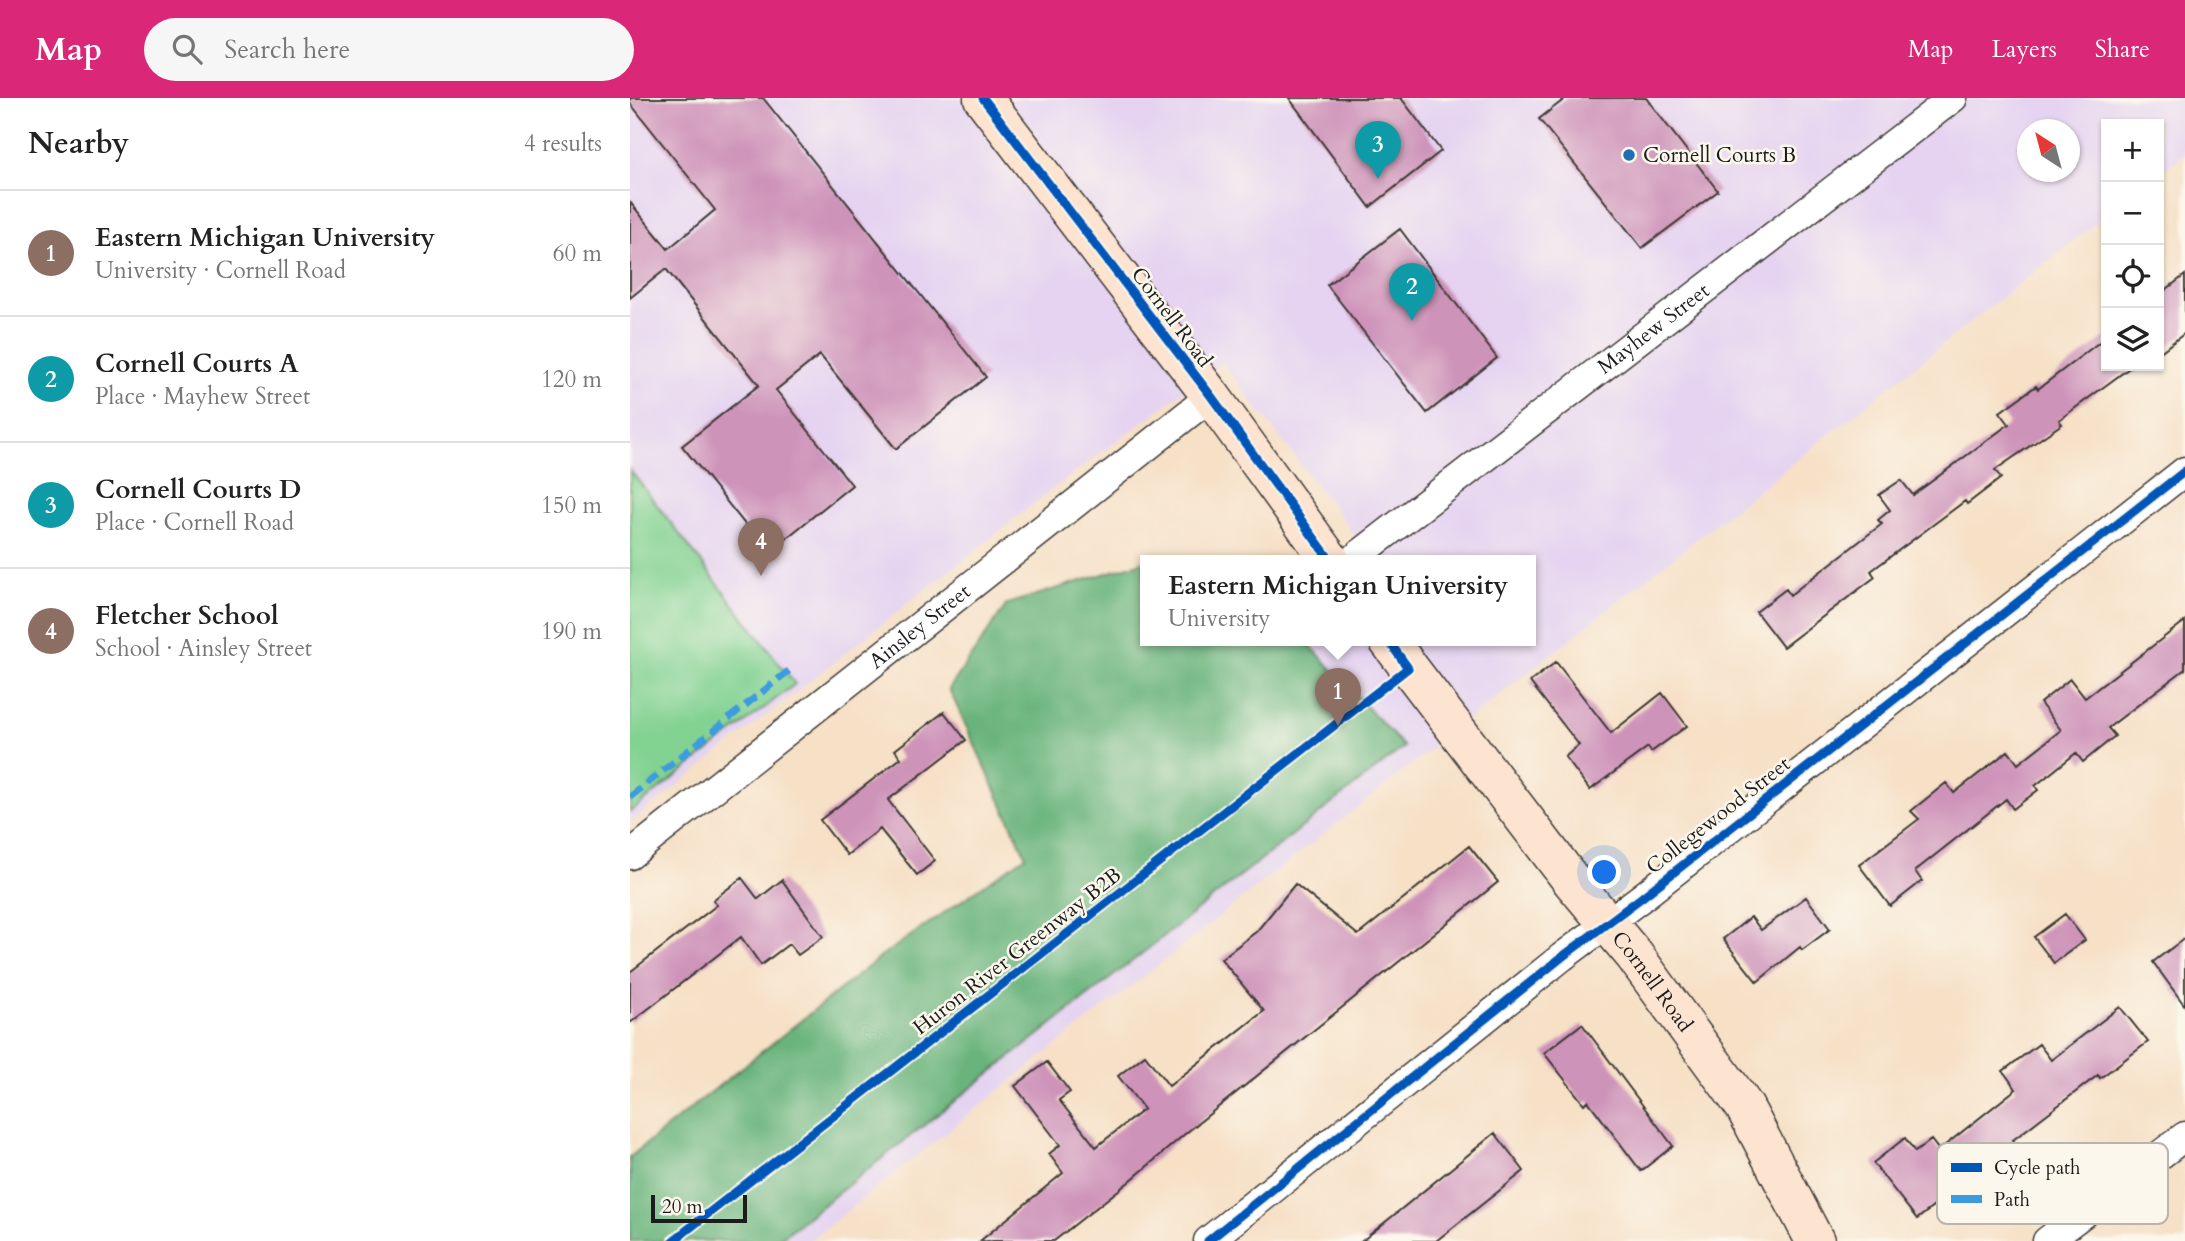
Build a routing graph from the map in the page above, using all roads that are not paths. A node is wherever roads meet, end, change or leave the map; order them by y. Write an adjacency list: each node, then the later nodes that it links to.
1 (983, 98): 3 (street, Cornell Road)
2 (1953, 98): 6 (street, Mayhew Street)
3 (1211, 396): 5 (street, Cornell Road); 8 (street, Ainsley Street)
4 (2185, 471): 9 (street, Collegewood Street)
5 (1326, 555)
6 (1359, 555)
7 (1393, 646): 9 (street, Cornell Road)
8 (630, 855)
9 (1606, 923): 13 (street, Collegewood Street); 14 (street, Cornell Road)
10 (2185, 1136): 11 (street)
11 (2168, 1149)
12 (2069, 1224): 15 (street)
13 (1208, 1241)
14 (1815, 1241)
15 (2047, 1241)

